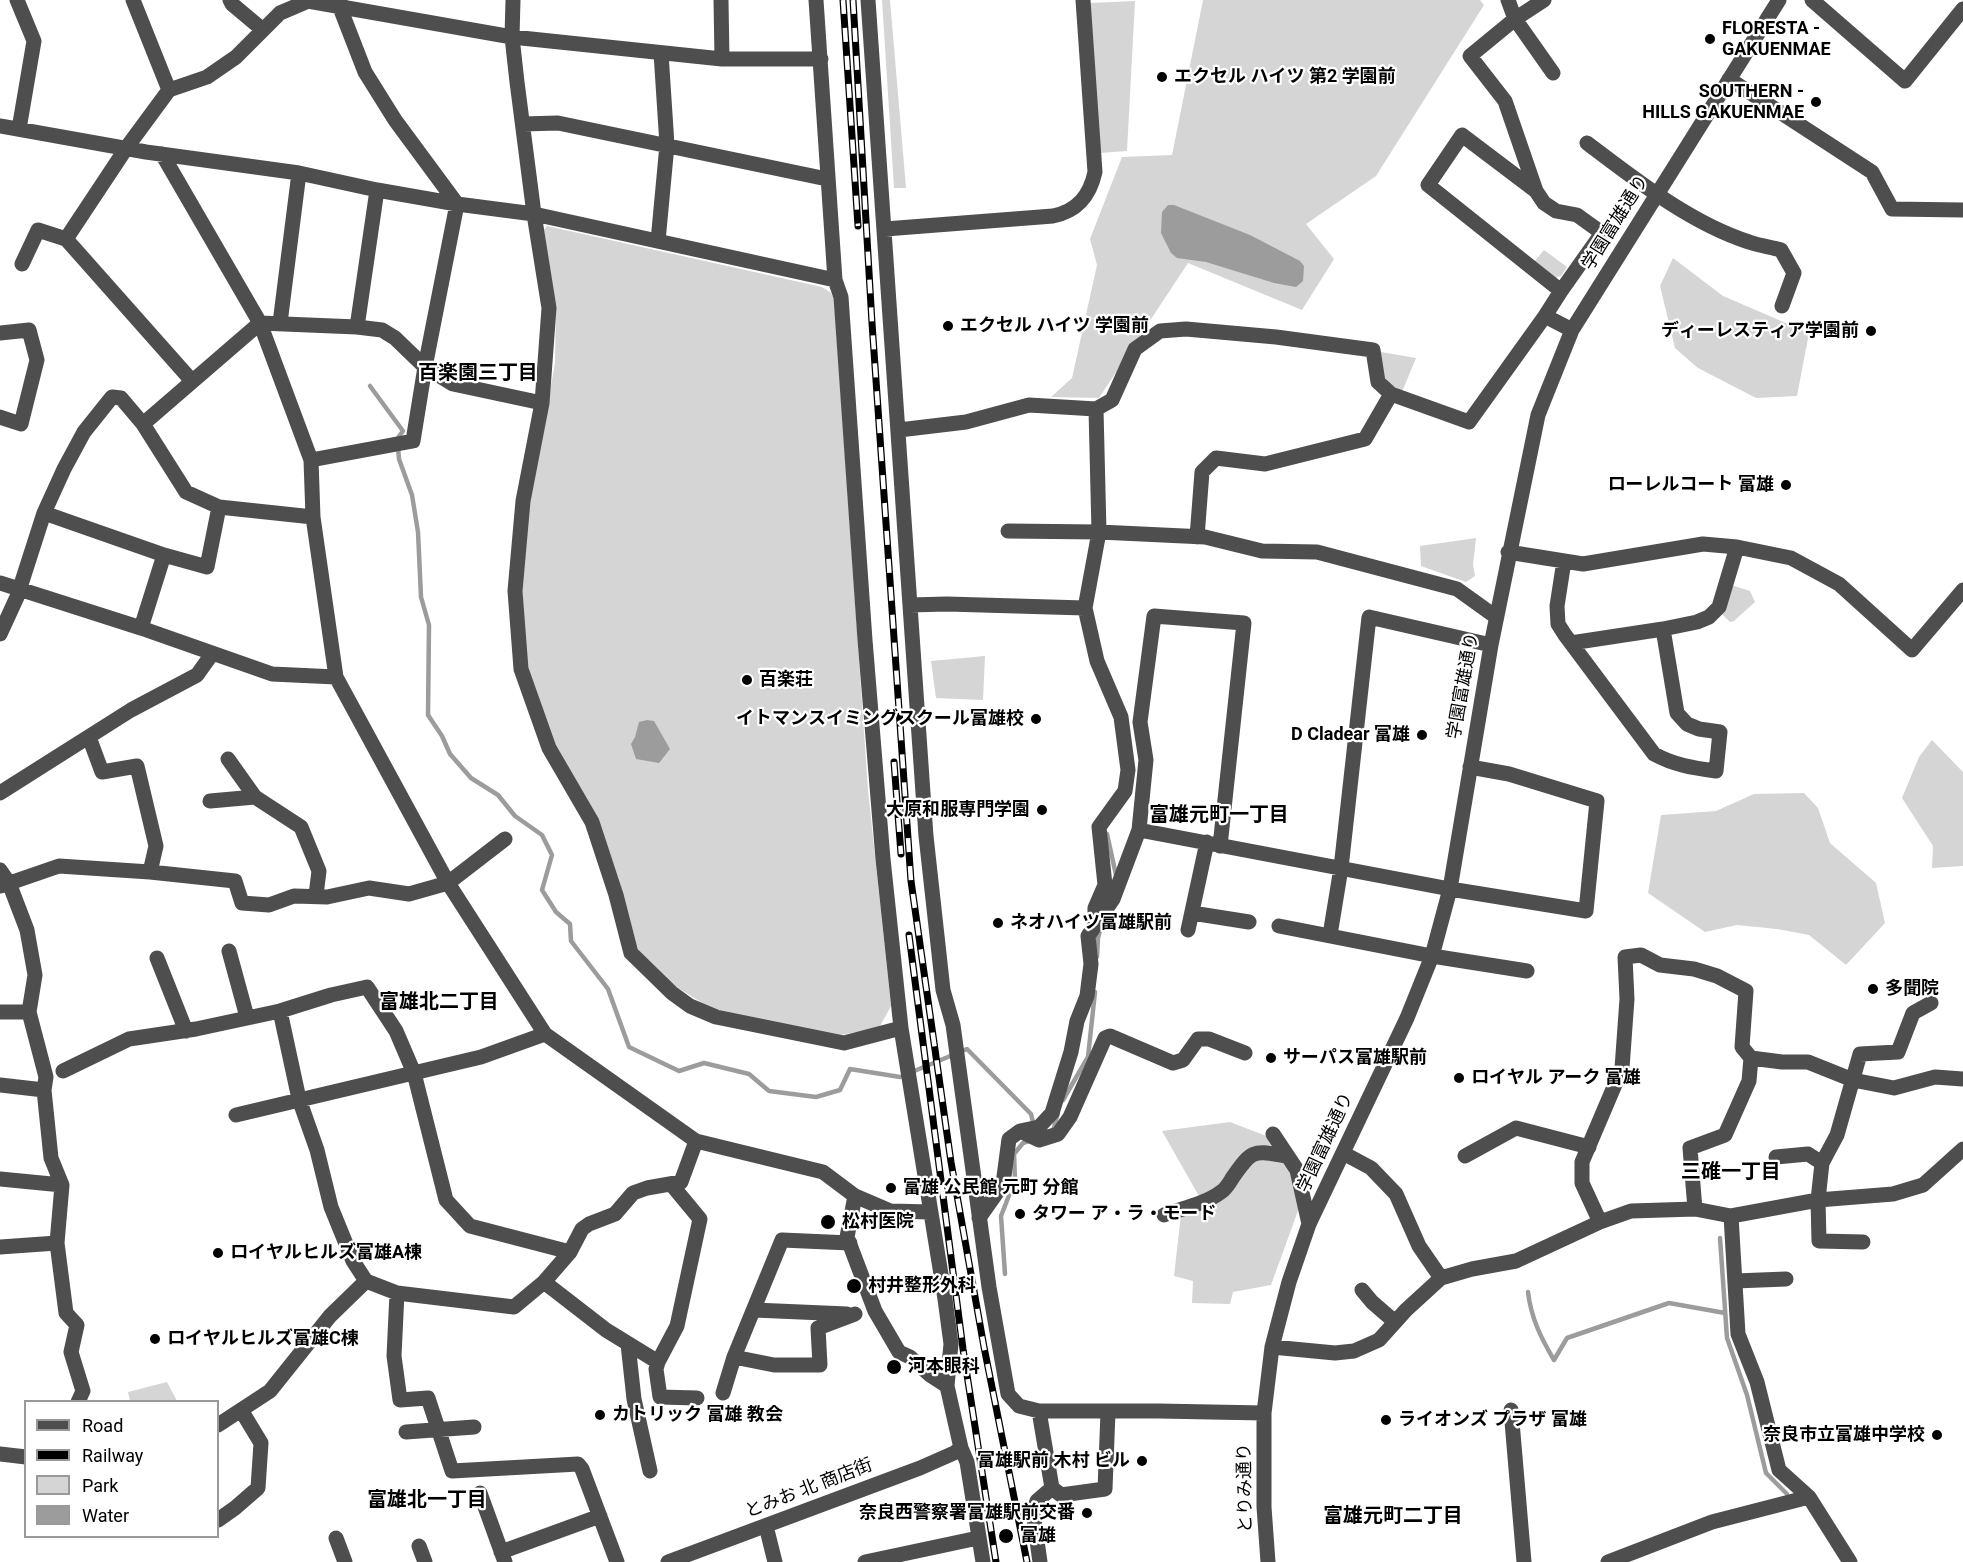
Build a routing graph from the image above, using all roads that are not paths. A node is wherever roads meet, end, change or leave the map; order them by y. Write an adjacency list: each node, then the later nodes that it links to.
1 (17, 0): 26 (street)
2 (133, 0): 23 (street)
3 (230, 0): 16 (street)
4 (513, 0): 17 (street)
5 (721, 0): 19 (street)
6 (816, 0): 20 (street)
7 (868, 0): 39 (street)
8 (1083, 0): 39 (street)
9 (1509, 0): 15 (street)
10 (1544, 0): 15 (street)
11 (1779, 0): 22 (street, 学園富雄通り)
12 (1812, 0): 14 (street)
13 (340, 3): 16 (street); 17 (street); 36 (street)
14 (1963, 9)
15 (1515, 19): 21 (street); 34 (street)
16 (263, 30): 23 (street)
17 (513, 37): 18 (street); 24 (street)
18 (661, 53): 19 (street); 28 (street)
19 (722, 59): 20 (street)
20 (821, 59): 32 (street)
21 (1553, 73)
22 (1729, 79): 35 (street, 学園富雄通り); 37 (street)
23 (169, 90): 29 (street)
24 (523, 124): 28 (street); 38 (street)
25 (0, 126): 26 (street)
26 (19, 129): 29 (street)
27 (1587, 143): 35 (street)
28 (666, 145): 32 (street); 41 (street)
29 (127, 147): 30 (street); 40 (street)
30 (162, 154): 31 (street); 47 (street)
31 (299, 173): 33 (street); 48 (street)
32 (827, 180): 43 (street)
33 (377, 190): 36 (street); 49 (street)
34 (1536, 191): 44 (street); 44 (street)
35 (1656, 195): 45 (street); 50 (street, 学園富雄通り)
36 (457, 204): 38 (street); 52 (street)
37 (1963, 210)
38 (534, 214): 41 (street); 55 (street)
39 (885, 229): 59 (street)
40 (66, 239): 42 (street); 53 (street)
41 (658, 241): 43 (street)
42 (22, 264)
43 (835, 280): 114 (street)
44 (1562, 291): 46 (street)
45 (1782, 306)
46 (1545, 315): 50 (street); 54 (street)
47 (260, 323): 48 (street); 53 (street); 60 (street)
48 (280, 323): 49 (street)
49 (357, 327): 52 (street)
50 (1572, 330): 68 (street, 学園富雄通り)
51 (0, 333): 57 (street)
52 (425, 367): 55 (street); 60 (street)
53 (192, 381): 58 (street)
54 (1392, 394): 56 (street); 66 (street)
55 (542, 403): 114 (street)
56 (1096, 409): 59 (street); 65 (street)
57 (0, 417)
58 (143, 424): 61 (street); 62 (street)
59 (899, 430): 74 (street)
60 (311, 460): 63 (street)
61 (219, 507): 63 (street); 69 (street)
62 (44, 513): 69 (street); 72 (street)
63 (313, 517): 83 (street)
64 (1008, 531): 65 (street)
65 (1099, 532): 66 (street); 75 (street)
66 (1197, 537): 76 (street)
67 (1737, 547): 70 (street); 73 (street); 78 (street)
68 (1508, 552): 70 (street); 76 (street, 学園富雄通り)
69 (164, 555): 77 (street)
70 (1564, 561): 80 (street)
71 (0, 583): 72 (street)
72 (20, 590): 77 (street); 79 (street)
73 (1963, 590)
74 (910, 605): 75 (street); 146 (street)
75 (1085, 608): 101 (street)
76 (1497, 617): 81 (street, 学園富雄通り)
77 (141, 628): 82 (street)
78 (1663, 629): 80 (street); 80 (street)
79 (0, 634)
80 (1571, 643)
81 (1491, 645): 86 (street, 学園富雄通り); 93 (street)
82 (212, 654): 83 (street); 84 (street)
83 (336, 677): 96 (street)
84 (89, 737): 87 (street); 94 (street)
85 (228, 759): 88 (street)
86 (1470, 767): 97 (street, 学園富雄通り); 97 (street)
87 (0, 793)
88 (255, 797): 89 (street); 98 (street)
89 (210, 801)
90 (1139, 830): 92 (street); 92 (street); 101 (street)
91 (505, 839): 96 (street)
92 (1214, 844): 93 (street); 99 (street)
93 (1341, 868): 97 (street); 104 (street)
94 (150, 872): 95 (street); 98 (street)
95 (3, 880): 112 (street)
96 (448, 883): 98 (street); 116 (street)
97 (1450, 889): 106 (street, 学園富雄通り)
98 (316, 895)
99 (1192, 914): 100 (street); 103 (street)
100 (1249, 922)
101 (1095, 924): 127 (street)
102 (1279, 926): 104 (street)
103 (1188, 930)
104 (1330, 935): 106 (street)
105 (229, 951): 113 (street)
106 (1432, 956): 108 (street); 132 (street, 学園富雄通り)
107 (158, 958): 115 (street)
108 (1527, 971)
109 (1931, 1003): 122 (street)
110 (280, 1011): 113 (street); 120 (street); 125 (street)
111 (0, 1012): 112 (street)
112 (29, 1012): 124 (street)
113 (247, 1017): 115 (street)
114 (901, 1028): 143 (street)
115 (186, 1031): 119 (street)
116 (545, 1034): 120 (street); 129 (street)
117 (1245, 1053): 127 (street)
118 (1751, 1058): 122 (street); 130 (street); 142 (street)
119 (63, 1071)
120 (414, 1073): 125 (street); 153 (street)
121 (1963, 1079): 122 (street)
122 (1853, 1080): 136 (street)
123 (0, 1085): 124 (street)
124 (44, 1090): 139 (street)
125 (299, 1099): 126 (street); 156 (street)
126 (236, 1115)
127 (1020, 1131): 146 (street)
128 (1273, 1134): 133 (street)
129 (696, 1141): 138 (street); 140 (street)
130 (1589, 1148): 134 (street); 147 (street)
131 (1963, 1150): 141 (street)
132 (1343, 1153): 148 (street, 学園富雄通り); 154 (street)
133 (1287, 1156): 144 (street); 148 (street)
134 (1465, 1156)
135 (1776, 1157): 136 (street)
136 (1822, 1163): 141 (street)
137 (0, 1179): 139 (street)
138 (671, 1184): 153 (street); 168 (street)
139 (62, 1185): 151 (street)
140 (855, 1196): 143 (street); 150 (street)
141 (1818, 1200): 145 (street); 149 (street)
142 (1695, 1209): 145 (street); 147 (street)
143 (931, 1212): 169 (street)
144 (1164, 1215)
145 (1731, 1216): 157 (street)
146 (979, 1218): 175 (street)
147 (1600, 1222): 154 (street)
148 (1309, 1224): 166 (street, 学園富雄通り)
149 (1863, 1242)
150 (850, 1243): 161 (street); 162 (street)
151 (57, 1244): 152 (street); 172 (street)
152 (0, 1247)
153 (570, 1252): 158 (street)
154 (1441, 1278): 164 (street)
155 (1786, 1279): 157 (street)
156 (366, 1281): 160 (street); 173 (street)
157 (1735, 1281): 188 (street)
158 (544, 1282): 160 (street); 165 (street)
159 (1362, 1290): 164 (street)
160 (397, 1293): 180 (street)
161 (754, 1310): 163 (street); 167 (street)
162 (875, 1311): 163 (street); 169 (street)
163 (855, 1314): 167 (street)
164 (1395, 1322): 166 (street)
165 (627, 1344): 168 (street); 185 (street)
166 (1272, 1347): 177 (street, 学園富雄通り)
167 (735, 1358): 170 (street)
168 (658, 1362): 171 (street)
169 (947, 1386): 182 (street)
170 (723, 1393)
171 (697, 1398)
172 (78, 1400)
173 (241, 1410): 178 (street); 190 (street)
174 (1511, 1410): 206 (street)
175 (1040, 1411): 176 (street); 186 (street)
176 (1108, 1412): 177 (street); 186 (street)
177 (1264, 1413): 205 (street, とりみ通り)
178 (219, 1424)
179 (474, 1427): 180 (street)
180 (439, 1430): 181 (street); 189 (street)
181 (406, 1432)
182 (961, 1448): 191 (street, とみお 北 商店街); 193 (street)
183 (0, 1454): 184 (street)
184 (24, 1457)
185 (650, 1471)
186 (1052, 1488): 204 (street)
187 (480, 1493): 195 (street)
188 (1809, 1497): 207 (street); 208 (street)
189 (600, 1516): 195 (street); 199 (street)
190 (219, 1519)
191 (766, 1526): 200 (street, とみお 北 商店街); 201 (street)
192 (336, 1538): 197 (street)
193 (978, 1538): 196 (street); 203 (street)
194 (420, 1546): 198 (street)
195 (503, 1557)
196 (893, 1559): 202 (street)
197 (345, 1562)
198 (424, 1562)
199 (617, 1562)
200 (668, 1562)
201 (775, 1562)
202 (865, 1562)
203 (983, 1562)
204 (1040, 1562)
205 (1268, 1562)
206 (1524, 1562)
207 (1608, 1562)
208 (1851, 1562)

